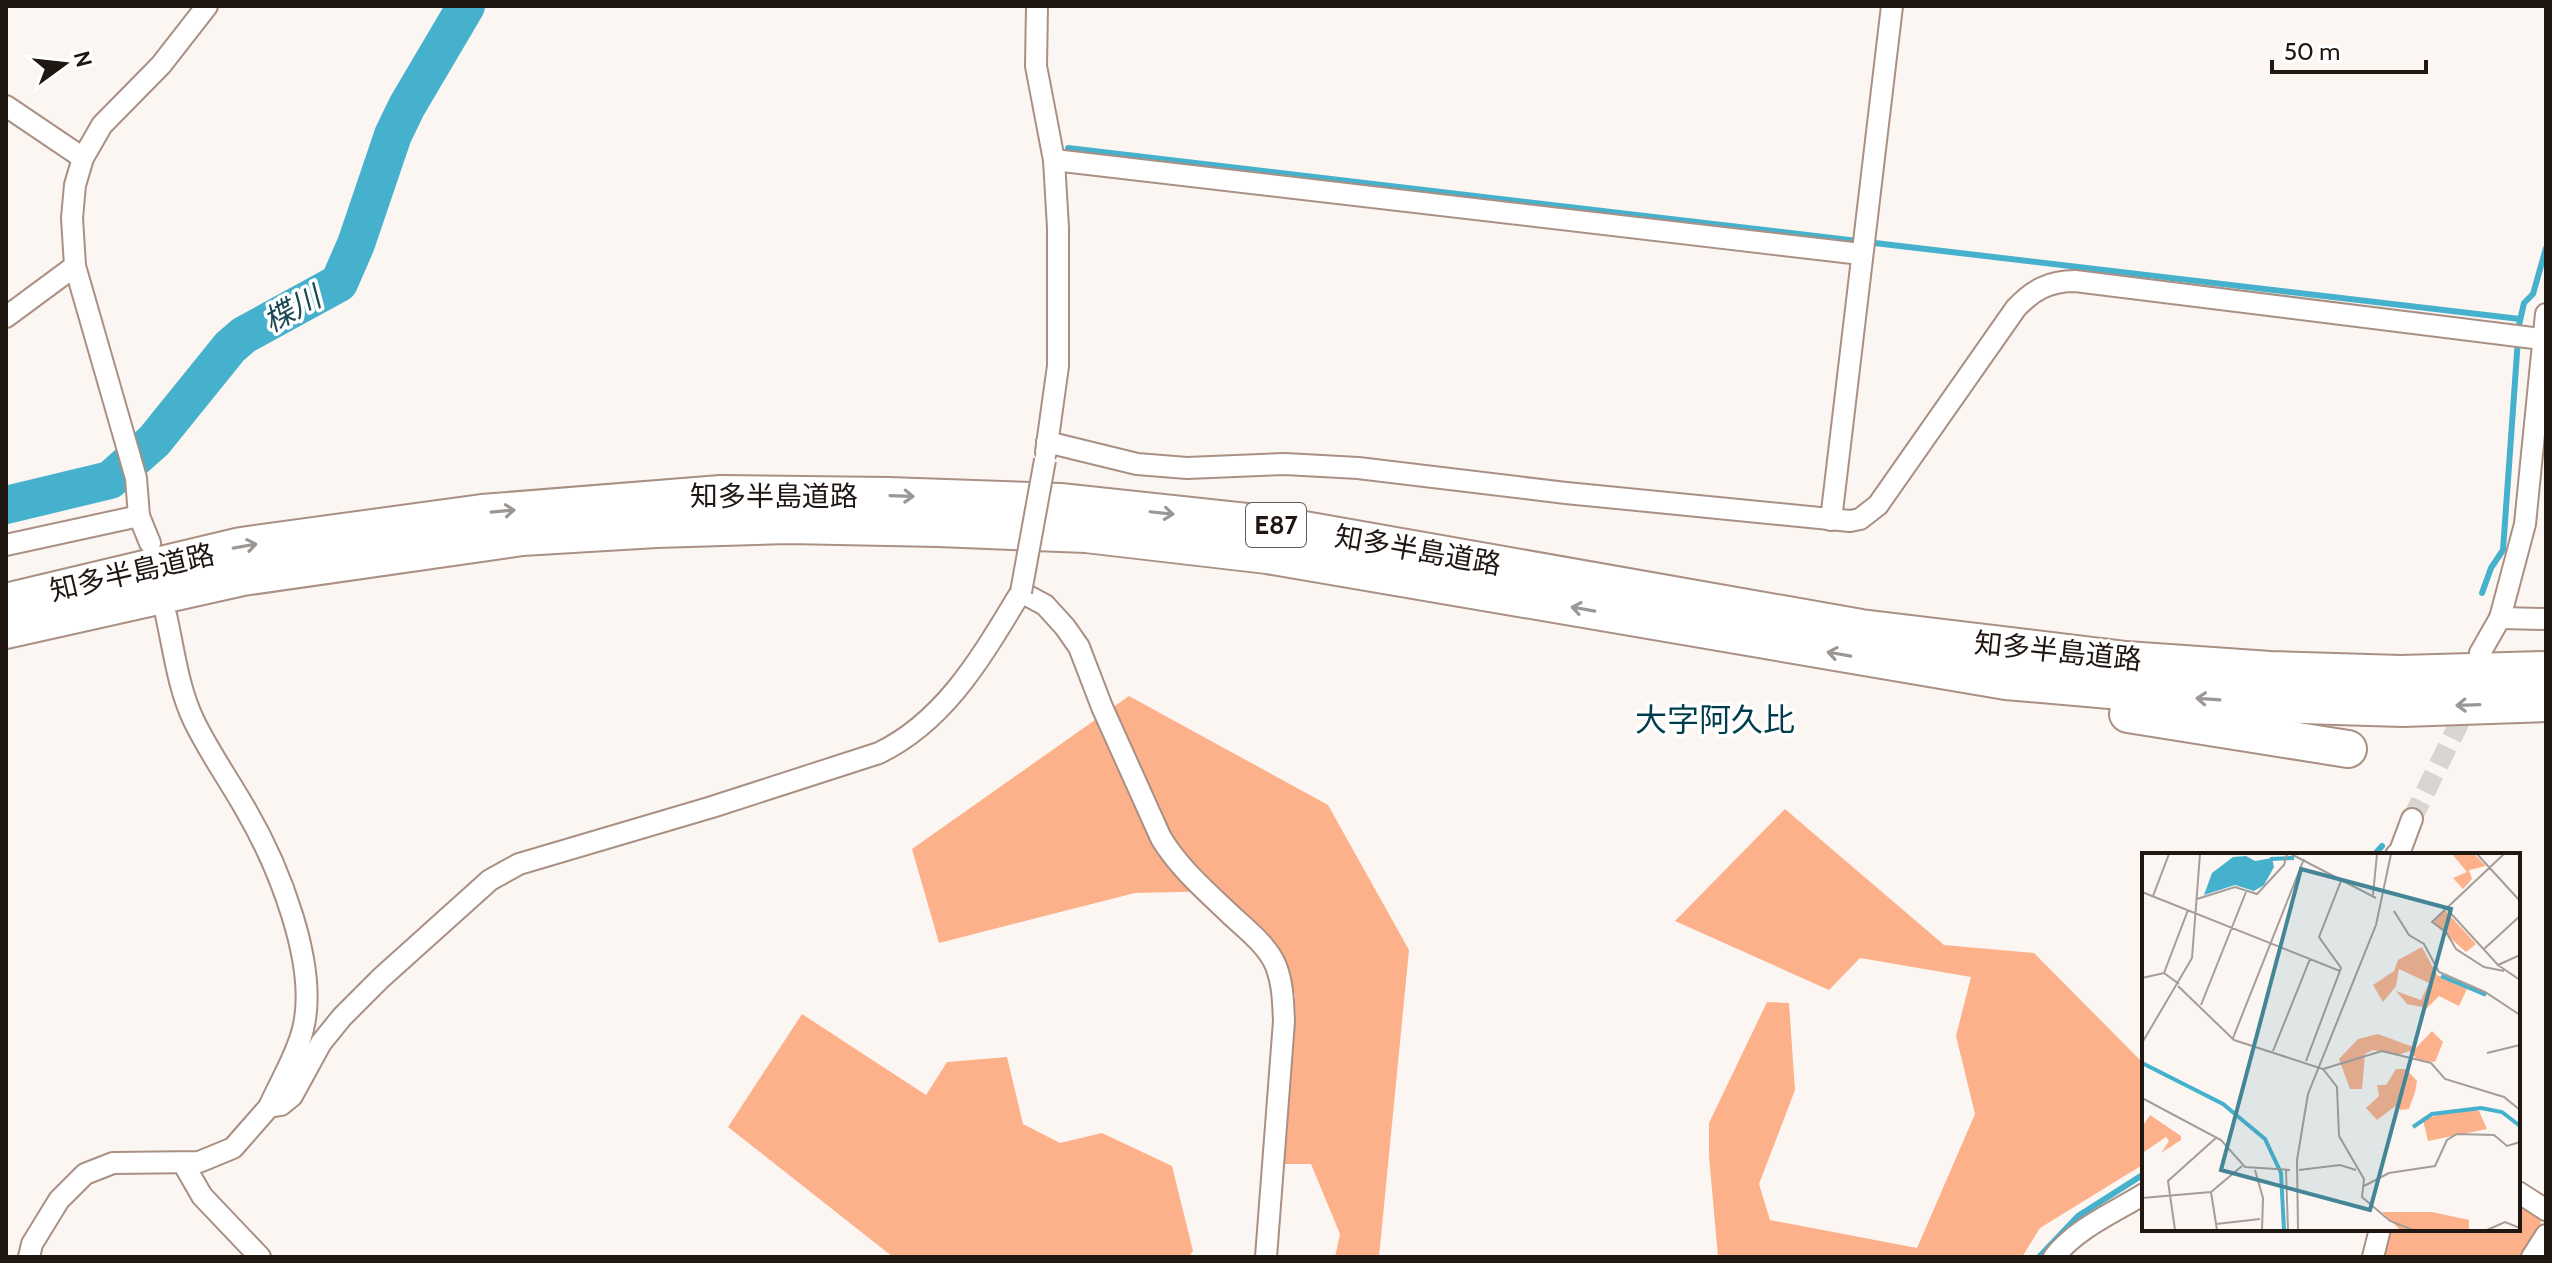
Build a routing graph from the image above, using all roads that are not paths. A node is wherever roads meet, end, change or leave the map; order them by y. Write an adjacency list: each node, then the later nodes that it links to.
1 (207, 6): 5 (street)
2 (1037, 6): 6 (street)
3 (1892, 6): 7 (street)
4 (6, 106): 5 (street)
5 (83, 158): 8 (street)
6 (1054, 160): 7 (street); 12 (street)
7 (1861, 254): 14 (street)
8 (75, 266): 10 (street); 13 (street)
9 (2546, 314): 11 (street)
10 (6, 317)
11 (2542, 339): 14 (street); 20 (street)
12 (1046, 451): 14 (street); 17 (street, bridge)
13 (139, 516): 15 (street); 16 (street)
14 (1831, 520)
15 (150, 543)
16 (6, 545)
17 (1021, 592): 30 (street); 39 (street)
18 (6, 602): 25 (highway, 知多半島道路 / E87, one-way to 25)
19 (166, 615): 30 (street)
20 (2500, 618): 21 (street); 23 (street)
21 (2546, 619)
22 (6, 630): 24 (highway, 知多半島道路 / E87, one-way to 22)
23 (2480, 653)
24 (1877, 660): 26 (highway, 知多半島道路 / E87, one-way to 24); 27 (highway)
25 (2546, 670)
26 (2546, 703)
27 (2348, 749)
28 (2412, 819): 29 (street)
29 (2398, 853)
30 (269, 1107): 31 (street)
31 (183, 1163): 37 (street); 38 (street)
32 (2520, 1193): 34 (street)
33 (2142, 1195): 40 (street)
34 (2546, 1210)
35 (2380, 1231): 41 (street)
36 (2546, 1235): 42 (street)
37 (29, 1257)
38 (260, 1257)
39 (1266, 1257)
40 (2054, 1257)
41 (2373, 1257)
42 (2532, 1257)

